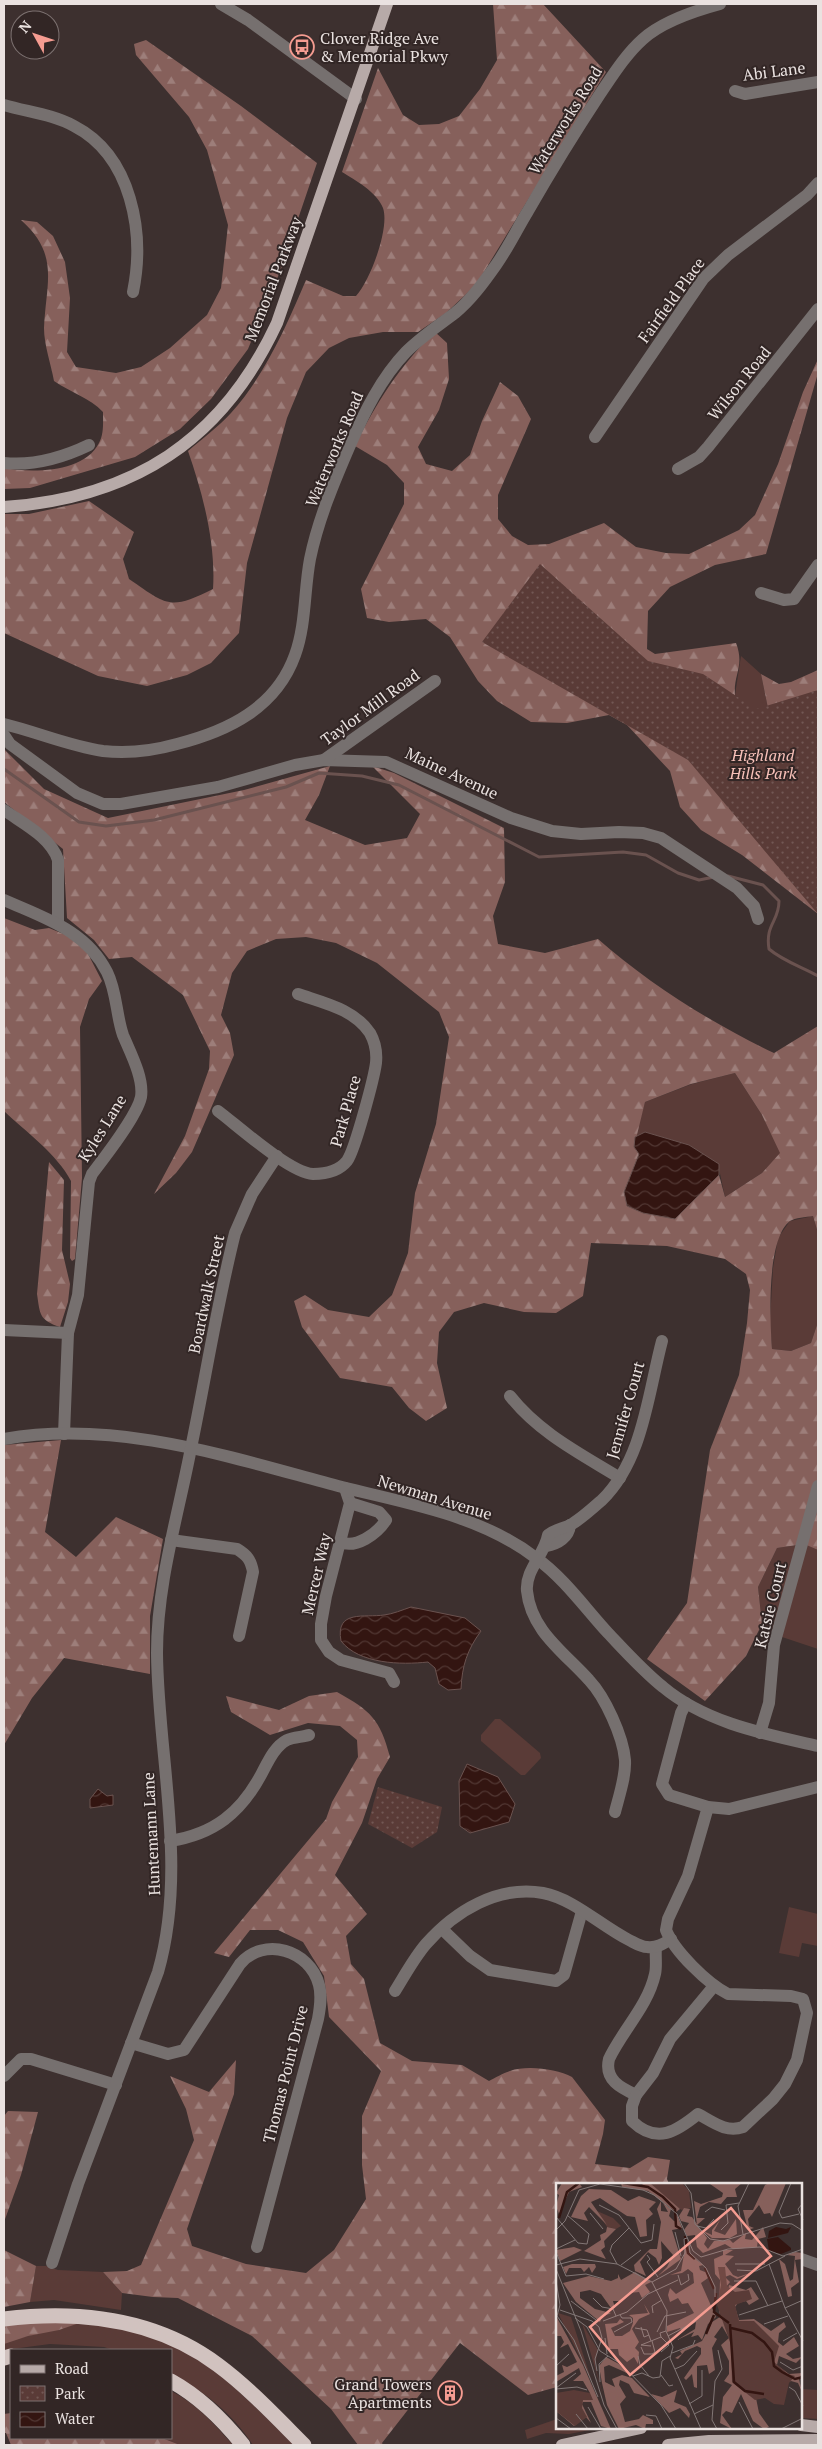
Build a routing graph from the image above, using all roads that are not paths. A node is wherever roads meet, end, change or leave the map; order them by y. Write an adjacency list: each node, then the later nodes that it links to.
1 (221, 4): 6 (street)
2 (387, 4): 6 (main road, Memorial Parkway)
3 (720, 4): 19 (street, Waterworks Road)
4 (818, 82): 5 (street, Abi Lane)
5 (735, 91)
6 (356, 99): 15 (main road, Memorial Parkway)
7 (4, 105): 9 (street)
8 (818, 183): 11 (street, Fairfield Place)
9 (133, 292)
10 (818, 309): 14 (street, Wilson Road)
11 (595, 437)
12 (89, 445): 13 (street)
13 (4, 463)
14 (678, 469)
15 (4, 507)
16 (818, 565): 17 (street)
17 (761, 593)
18 (435, 680): 21 (street, Taylor Mill Road)
19 (4, 724)
20 (4, 735): 21 (street, Maine Avenue)
21 (324, 760): 24 (street, Maine Avenue)
22 (4, 810): 25 (street)
23 (4, 900): 25 (street, Kyles Lane)
24 (758, 919)
25 (58, 924): 30 (street, Kyles Lane)
26 (298, 994): 28 (street, Park Place)
27 (218, 1111): 28 (street, Park Place)
28 (277, 1156): 35 (street, Boardwalk Street)
29 (4, 1330): 30 (street)
30 (68, 1333): 33 (street, Kyles Lane)
31 (662, 1341): 36 (street, Jennifer Court)
32 (510, 1396): 36 (street)
33 (64, 1434): 34 (street, Newman Avenue); 35 (street, Newman Avenue)
34 (4, 1439)
35 (192, 1448): 38 (street, Newman Avenue); 40 (street, Huntemann Lane)
36 (620, 1478): 42 (street, Jennifer Court)
37 (818, 1486): 46 (street, Katsie Court)
38 (345, 1488): 39 (street); 42 (street, Newman Avenue)
39 (350, 1503): 41 (street, Mercer Way); 41 (street)
40 (171, 1540): 43 (street); 52 (street, Huntemann Lane)
41 (340, 1542): 44 (street, Mercer Way)
42 (537, 1558): 45 (street, Newman Avenue); 51 (street, Jennifer Court)
43 (239, 1636)
44 (394, 1682)
45 (686, 1703): 46 (street, Newman Avenue); 50 (street)
46 (760, 1733): 48 (street, Newman Avenue)
47 (309, 1735): 52 (street)
48 (818, 1746)
49 (818, 1787): 50 (street)
50 (708, 1807): 55 (street)
51 (616, 1812)
52 (170, 1841): 59 (street, Huntemann Lane)
53 (582, 1912): 54 (street); 54 (street); 56 (street)
54 (442, 1929): 58 (street)
55 (671, 1939): 56 (street); 57 (street)
56 (656, 1947): 62 (street)
57 (714, 1986): 62 (street); 62 (street)
58 (395, 1991)
59 (131, 2043): 61 (street, Huntemann Lane); 63 (street, Thomas Point Drive)
60 (4, 2076): 61 (street)
61 (116, 2085): 65 (street, Huntemann Lane)
62 (636, 2096)
63 (256, 2247)
64 (802, 2259): 66 (street)
65 (52, 2263)
66 (818, 2265)
67 (4, 2318): 74 (highway)
68 (172, 2382): 73 (highway)
69 (802, 2425): 70 (main road)
70 (818, 2427)
71 (636, 2429): 75 (main road)
72 (818, 2440): 76 (main road)
73 (243, 2445)
74 (304, 2445)
75 (562, 2445)
76 (668, 2445)

